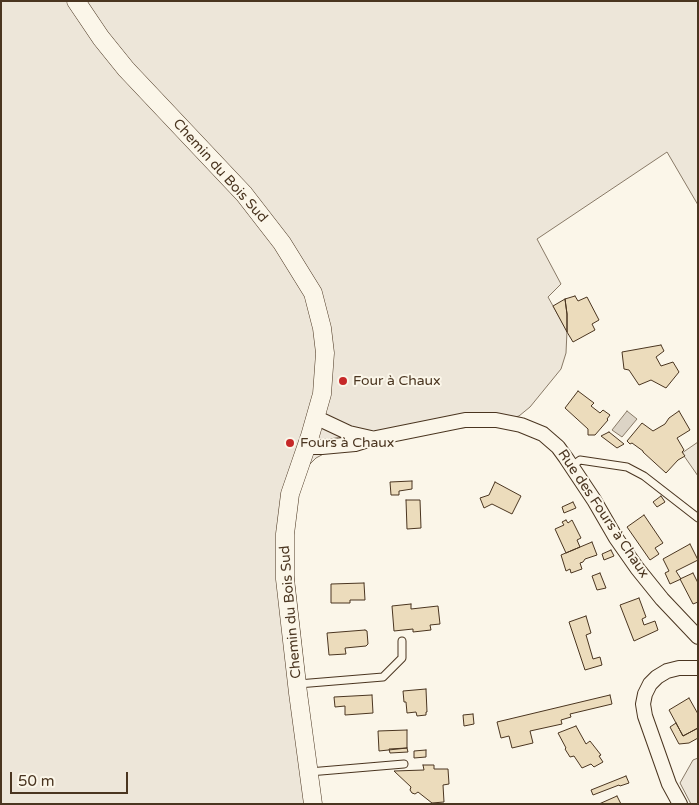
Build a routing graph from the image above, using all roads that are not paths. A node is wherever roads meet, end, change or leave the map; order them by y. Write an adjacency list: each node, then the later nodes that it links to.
1 (76, 1): 2 (street, Chemin du Bois Sud)
2 (315, 417): 3 (street); 4 (street, Chemin du Bois Sud)
3 (372, 439): 4 (street, Rue des Fours à Chaux); 5 (street, Rue des Fours à Chaux)
4 (306, 447): 10 (street, Chemin du Bois Sud)
5 (572, 466): 6 (lane); 7 (street, Rue des Fours à Chaux)
6 (698, 518)
7 (698, 637)
8 (402, 641): 10 (lane)
9 (698, 668): 14 (street)
10 (297, 684): 12 (street, Chemin du Bois Sud)
11 (404, 764): 12 (lane)
12 (309, 772): 13 (street, Chemin du Bois Sud)
13 (313, 804)
14 (680, 804)

